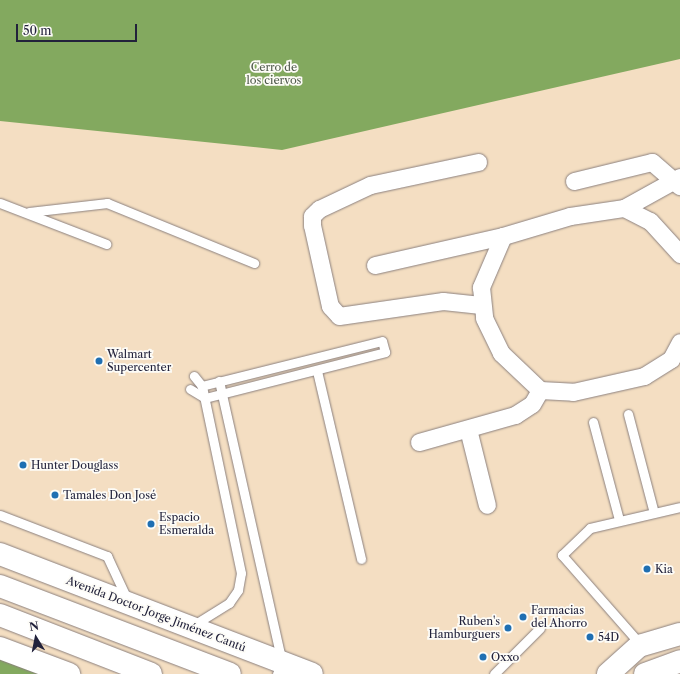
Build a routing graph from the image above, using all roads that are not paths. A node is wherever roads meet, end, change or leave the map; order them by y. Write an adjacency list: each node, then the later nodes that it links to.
1 (478, 162): 12 (street)
2 (574, 181): 3 (street)
3 (677, 181): 5 (street)
4 (0, 203): 6 (lane)
5 (624, 208): 7 (street); 9 (street)
6 (29, 212): 8 (lane); 10 (lane)
7 (503, 236): 11 (street); 12 (street)
8 (106, 244)
9 (680, 254)
10 (254, 263)
11 (375, 265)
12 (481, 305): 19 (street)
13 (680, 342): 19 (street)
14 (317, 371): 16 (lane); 20 (lane); 32 (lane)
15 (194, 376): 17 (lane)
16 (219, 382): 17 (lane); 20 (lane)
17 (202, 386): 21 (lane)
18 (190, 389): 21 (lane)
19 (540, 390): 24 (street)
20 (222, 395): 21 (lane); 42 (lane)
21 (205, 398): 36 (lane)
22 (628, 414): 28 (lane)
23 (593, 422): 30 (lane)
24 (468, 430): 25 (street); 26 (street)
25 (419, 442)
26 (487, 505)
27 (680, 507): 28 (lane)
28 (654, 512): 30 (lane)
29 (0, 515): 34 (lane)
30 (619, 520): 39 (lane)
31 (0, 554): 34 (main road, Avenida Doctor Jorge Jiménez Cantú)
32 (361, 559)
33 (0, 586): 45 (main road)
34 (129, 604): 36 (main road, Avenida Doctor Jorge Jiménez Cantú)
35 (0, 615): 44 (main road)
36 (189, 628): 42 (main road, Avenida Doctor Jorge Jiménez Cantú)
37 (540, 628): 47 (lane)
38 (680, 634): 39 (main road)
39 (641, 645): 48 (main road)
40 (0, 648): 43 (main road)
41 (680, 661): 49 (main road)
42 (280, 668): 46 (main road, Avenida Doctor Jorge Jiménez Cantú)
43 (69, 674)
44 (151, 674)
45 (230, 674)
46 (312, 674)
47 (494, 674)
48 (608, 674)
49 (645, 674)

